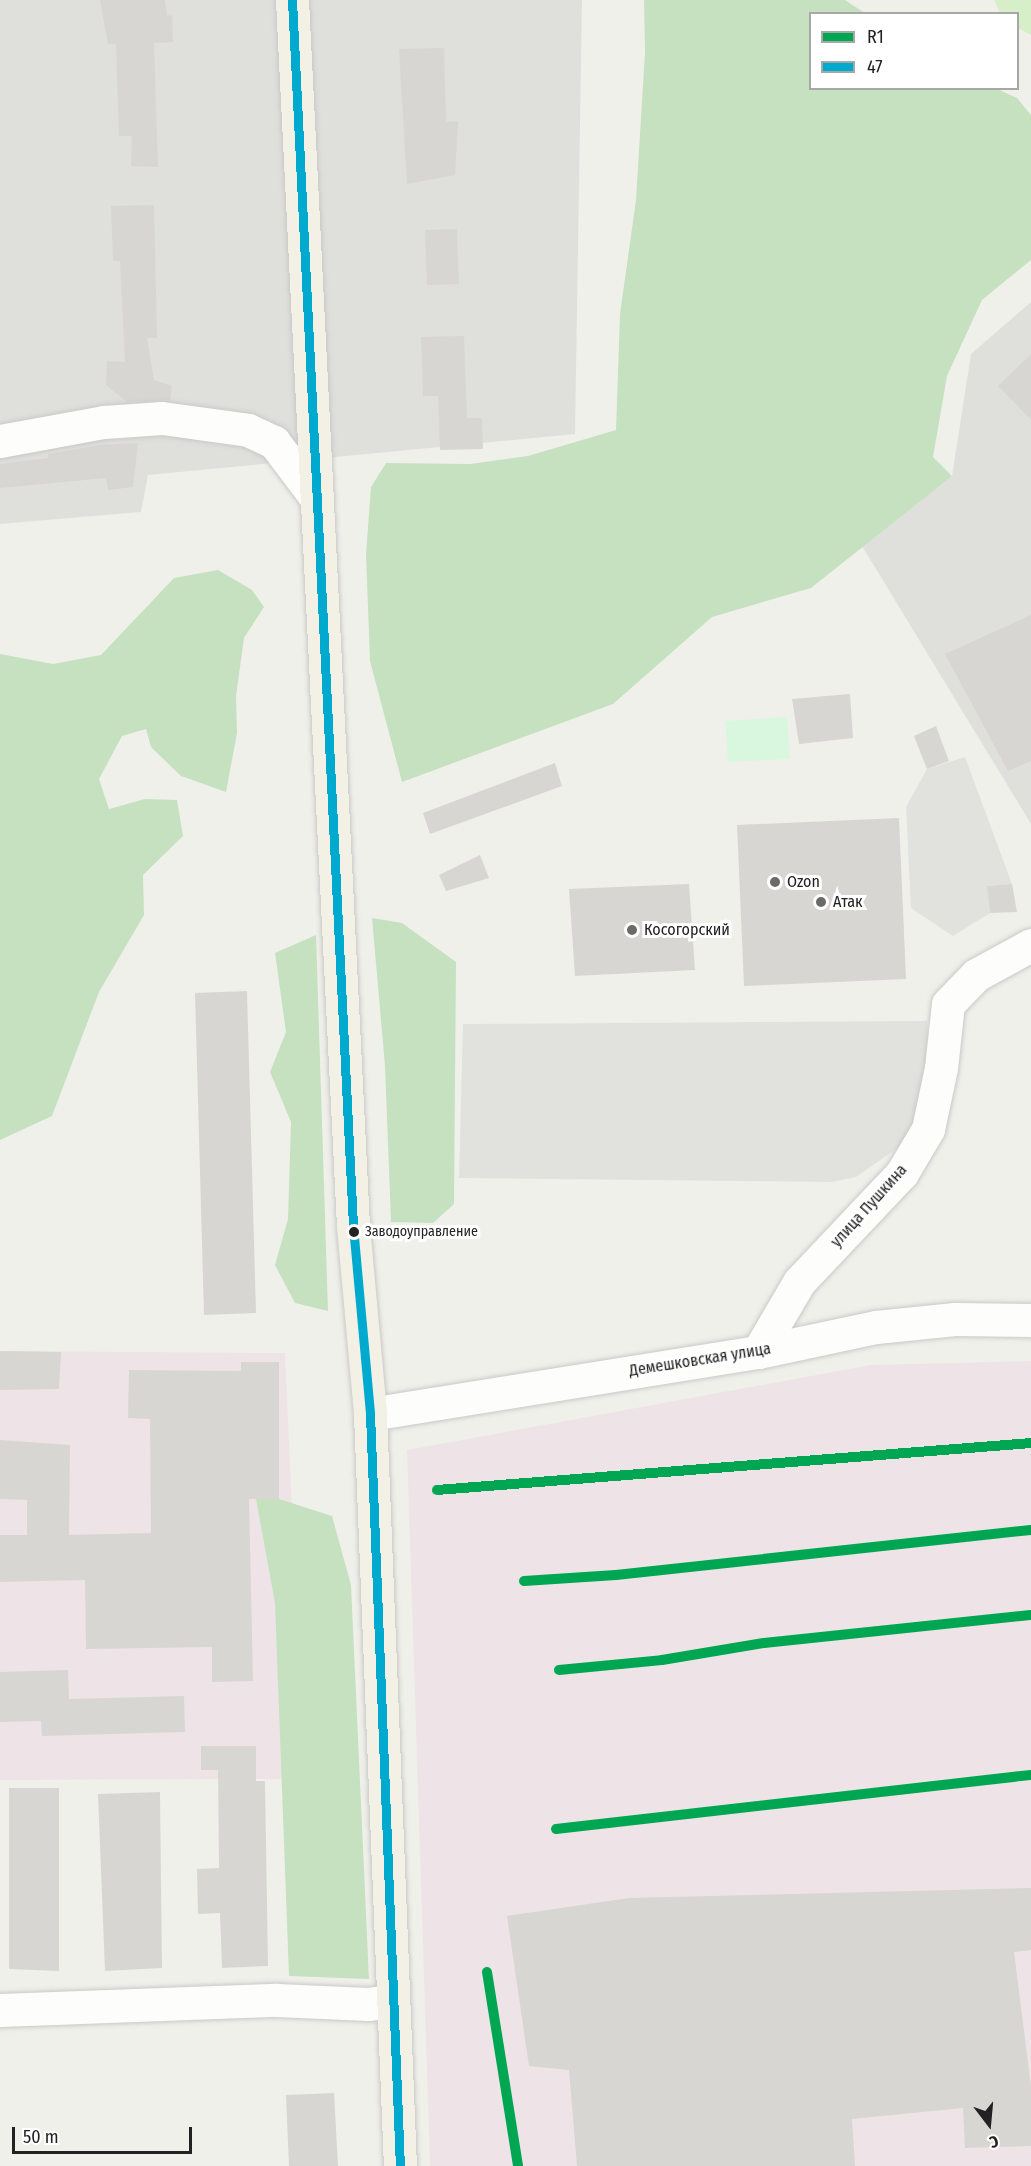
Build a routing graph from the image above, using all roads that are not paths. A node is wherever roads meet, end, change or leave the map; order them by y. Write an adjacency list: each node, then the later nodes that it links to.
1 (292, 0): 3 (main road)
2 (0, 441): 3 (street)
3 (314, 495): 7 (main road)
4 (1031, 945): 6 (street, улица Пушкина)
5 (1031, 1320): 6 (street, Демешковская улица)
6 (758, 1352): 7 (street, Демешковская улица)
7 (370, 1414): 8 (main road)
8 (393, 2001): 9 (street); 10 (main road)
9 (0, 2010)
10 (400, 2166)

